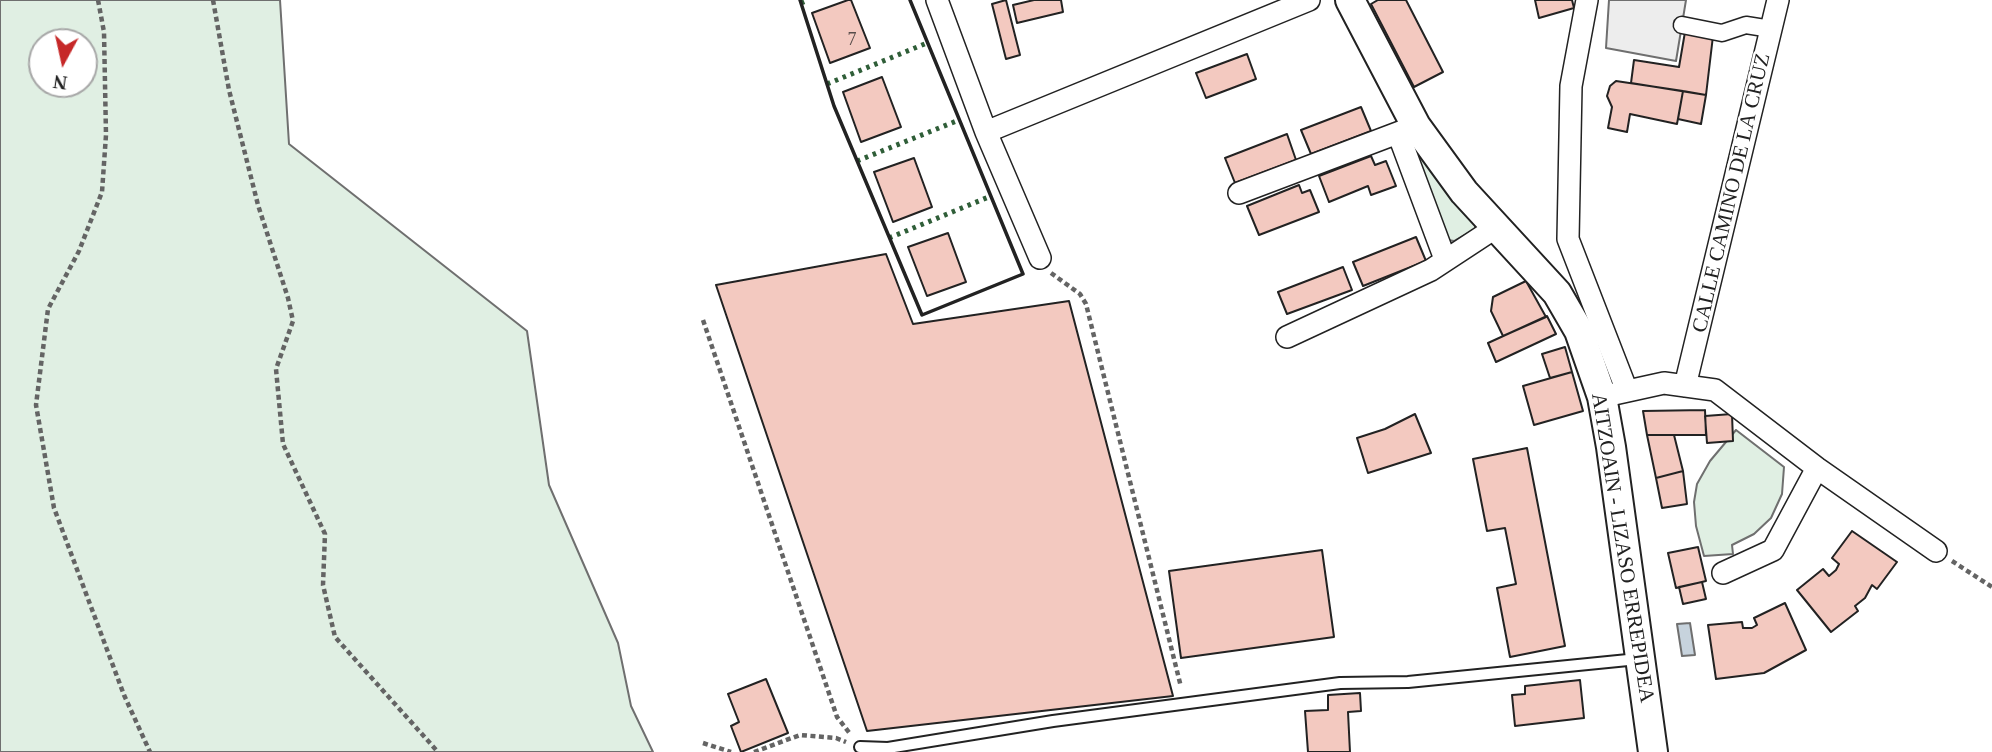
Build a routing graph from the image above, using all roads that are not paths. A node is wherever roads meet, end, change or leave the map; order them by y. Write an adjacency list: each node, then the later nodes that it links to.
1 (937, 0): 9 (street)
2 (1309, 0): 9 (street)
3 (1350, 0): 8 (street, AITZOAIN - LIZASO ERREPIDEA)
4 (1587, 0): 16 (street)
5 (1778, 0): 7 (street, CALLE CAMINO DE LA CRUZ)
6 (1682, 25): 7 (street)
7 (1771, 29): 15 (street, CALLE CAMINO DE LA CRUZ)
8 (1407, 130): 10 (street); 11 (street, AITZOAIN - LIZASO ERREPIDEA); 13 (street)
9 (986, 132): 12 (street)
10 (1239, 194)
11 (1498, 226): 13 (street); 16 (street, AITZOAIN - LIZASO ERREPIDEA)
12 (1040, 258)
13 (1445, 259): 14 (street)
14 (1287, 337)
15 (1685, 386): 16 (street); 17 (street)
16 (1614, 394): 20 (street, AITZOAIN - LIZASO ERREPIDEA)
17 (1817, 468): 18 (street); 19 (street)
18 (1936, 551)
19 (1723, 573)
20 (1641, 659): 21 (lane); 22 (street, AITZOAIN - LIZASO ERREPIDEA)
21 (860, 747)
22 (1653, 752)

